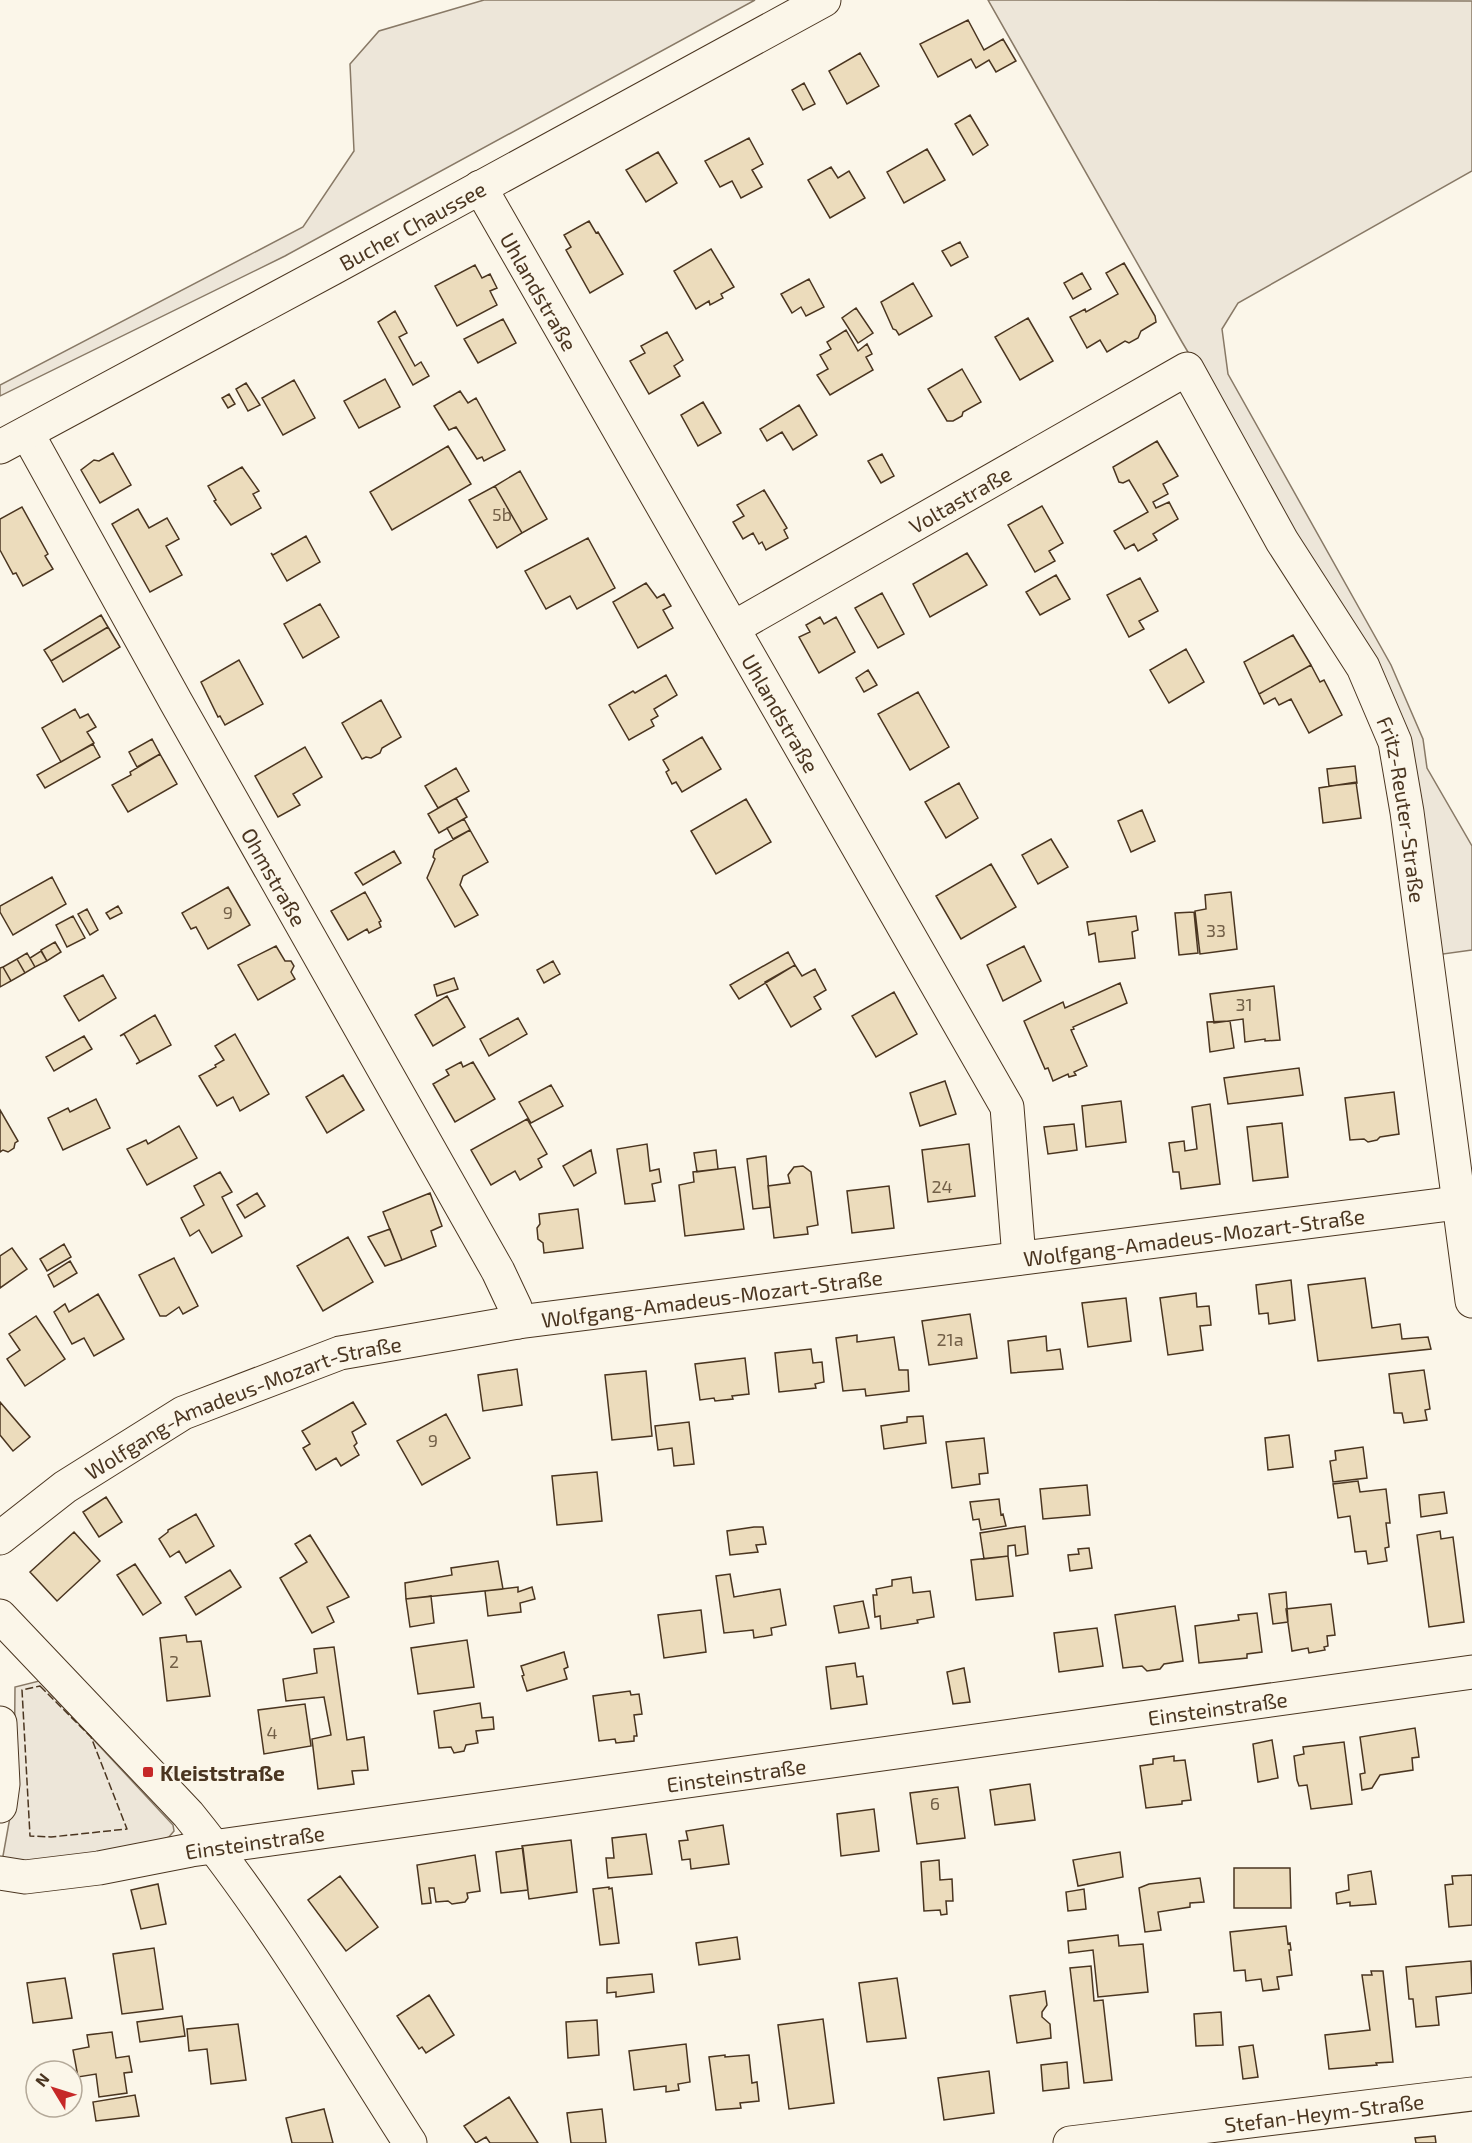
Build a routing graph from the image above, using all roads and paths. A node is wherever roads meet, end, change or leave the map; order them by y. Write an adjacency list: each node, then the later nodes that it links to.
1 (824, 0): 2 (street, Bucher Chaussee)
2 (480, 187): 4 (street, Bucher Chaussee); 5 (street, Uhlandstraße)
3 (1187, 369): 5 (street, Voltastraße); 6 (street, Fritz-Reuter-Straße)
4 (14, 440): 9 (street, Ohmstraße)
5 (733, 628): 7 (street, Uhlandstraße)
6 (1465, 1202): 7 (street, Wolfgang-Amadeus-Mozart-Straße); 8 (street, Fritz-Reuter-Straße)
7 (1019, 1258): 9 (street, Wolfgang-Amadeus-Mozart-Straße)
8 (1472, 1301)
9 (518, 1322): 10 (street, Wolfgang-Amadeus-Mozart-Straße)
10 (0, 1538)
11 (3, 1624): 15 (street)
12 (1472, 1672): 15 (street, Einsteinstraße)
13 (0, 1723): 14 (street)
14 (0, 1806)
15 (216, 1847): 16 (street, Einsteinstraße); 18 (street)
16 (0, 1873)
17 (1472, 2094): 19 (street, Stefan-Heym-Straße)
18 (410, 2143)
19 (1070, 2143)

